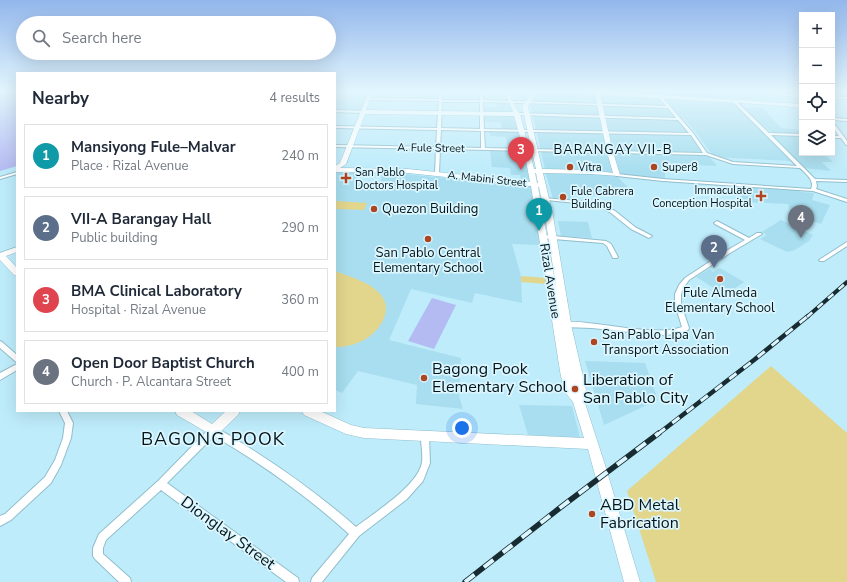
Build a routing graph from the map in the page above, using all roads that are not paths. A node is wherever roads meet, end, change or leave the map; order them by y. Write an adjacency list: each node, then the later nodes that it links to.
1 (361, 118): 13 (street)
2 (440, 118): 15 (street)
3 (481, 118): 16 (street)
4 (518, 118): 17 (street, Rizal Avenue)
5 (528, 118): 18 (street, Rizal Avenue)
6 (603, 118): 19 (street)
7 (647, 118): 9 (street)
8 (752, 118): 21 (street)
9 (679, 119): 20 (street)
10 (835, 119): 11 (street)
11 (847, 120)
12 (336, 127): 13 (street)
13 (358, 127): 15 (street); 27 (street)
14 (835, 127): 24 (street)
15 (440, 129): 16 (street); 28 (street)
16 (481, 130): 17 (street); 29 (street)
17 (521, 130): 18 (street); 30 (street, Rizal Avenue)
18 (531, 130): 19 (street); 30 (street, Rizal Avenue)
19 (606, 132): 20 (street); 31 (street)
20 (692, 134): 32 (street)
21 (769, 134): 22 (street); 34 (street)
22 (799, 136)
23 (835, 137): 24 (street)
24 (842, 137): 25 (street)
25 (847, 144)
26 (336, 146): 27 (street, A. Fule Street)
27 (350, 146): 28 (street, A. Fule Street); 33 (street)
28 (438, 148): 29 (street, A. Fule Street); 40 (street)
29 (483, 149): 30 (street, A. Fule Street)
30 (531, 150): 31 (street, A. Fule Street); 38 (street, Rizal Avenue)
31 (610, 152): 32 (street, A. Fule Street); 41 (street)
32 (706, 154): 34 (street, A. Fule Street)
33 (343, 164): 35 (street); 37 (street)
34 (800, 167): 43 (street)
35 (336, 168)
36 (336, 169): 37 (street, A. Mabini Street)
37 (351, 169): 40 (street, A. Mabini Street)
38 (536, 171): 41 (street); 45 (street, Rizal Avenue)
39 (16, 173): 42 (street)
40 (437, 174): 45 (street, A. Mabini Street)
41 (617, 175): 46 (street)
42 (0, 178)
43 (814, 180): 44 (street); 46 (street)
44 (847, 181)
45 (539, 185): 47 (street, Rizal Avenue); 49 (street, Rizal Avenue)
46 (813, 190): 48 (street)
47 (546, 199): 49 (street, Rizal Avenue); 52 (street)
48 (847, 201)
49 (545, 215): 53 (street, Rizal Avenue); 54 (street, Rizal Avenue)
50 (717, 223): 55 (street)
51 (759, 234): 55 (street)
52 (649, 236)
53 (543, 237): 54 (street); 61 (street, Rizal Avenue)
54 (553, 238): 59 (street); 61 (street, Rizal Avenue)
55 (749, 240): 65 (street)
56 (847, 244): 60 (street)
57 (16, 249): 58 (street)
58 (0, 256): 62 (street)
59 (614, 257)
60 (822, 260)
61 (552, 261): 63 (street, Rizal Avenue); 64 (street, Rizal Avenue)
62 (16, 272)
63 (550, 287): 64 (street); 66 (street, Rizal Avenue)
64 (561, 288): 65 (street, Rizal Avenue)
65 (566, 324): 66 (street); 71 (street, Rizal Avenue)
66 (557, 328): 71 (street, Rizal Avenue)
67 (0, 344): 68 (street)
68 (16, 359)
69 (16, 368): 70 (street)
70 (0, 377)
71 (578, 400): 78 (street, Rizal Avenue)
72 (64, 412): 80 (street)
73 (183, 412): 76 (street)
74 (233, 412): 76 (street)
75 (310, 412): 77 (street)
76 (213, 431): 79 (street); 81 (street)
77 (425, 437): 78 (street); 81 (street)
78 (591, 444): 85 (street, Rizal Avenue)
79 (161, 484): 82 (street); 83 (street, Dionglay Street)
80 (0, 521)
81 (356, 533): 84 (street)
82 (126, 582)
83 (294, 582)
84 (316, 582)
85 (632, 582)

